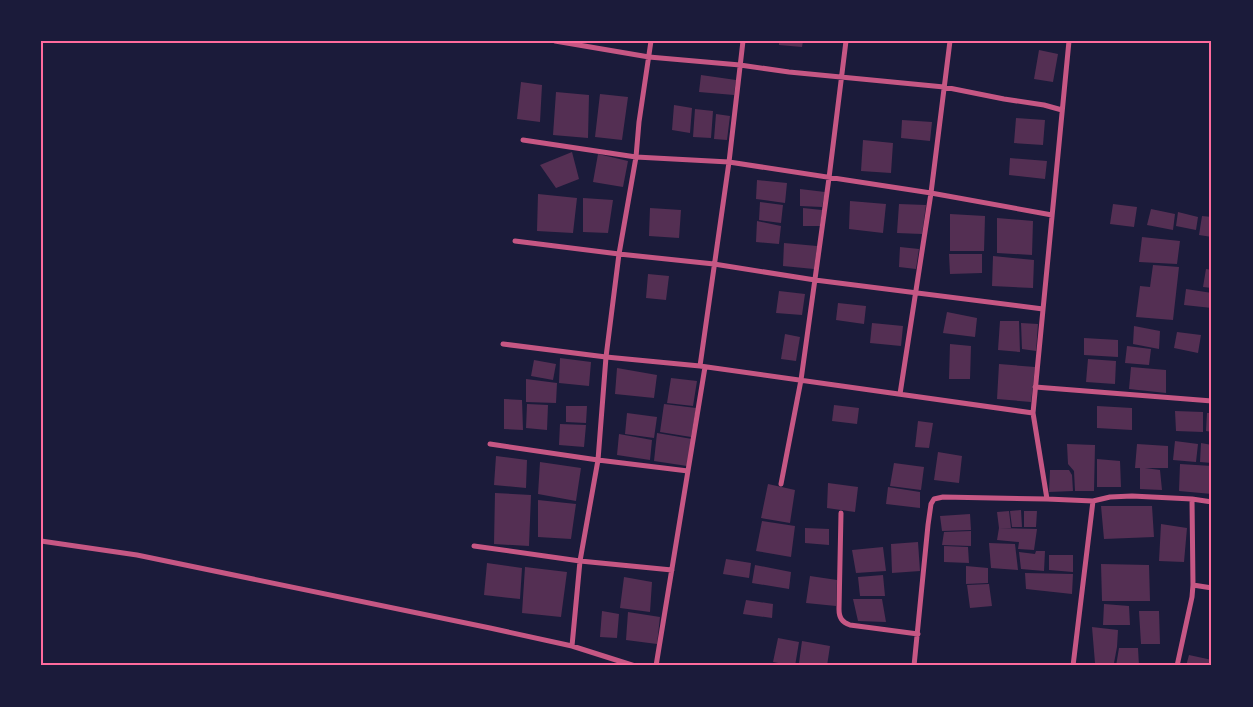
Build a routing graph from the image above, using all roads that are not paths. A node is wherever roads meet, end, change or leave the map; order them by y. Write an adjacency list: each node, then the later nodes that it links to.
1 (555, 41): 7 (street)
2 (651, 41): 7 (street)
3 (743, 41): 8 (street)
4 (846, 41): 9 (street)
5 (950, 41): 10 (street)
6 (1069, 41): 11 (street)
7 (649, 57): 8 (street); 13 (street)
8 (740, 65): 9 (street); 14 (street)
9 (841, 77): 10 (street); 15 (street)
10 (944, 87): 11 (street); 16 (street)
11 (1062, 110): 17 (street)
12 (523, 140): 13 (street)
13 (636, 157): 14 (street); 19 (street)
14 (730, 162): 15 (street); 20 (street)
15 (829, 178): 16 (street); 21 (street)
16 (931, 193): 17 (street); 22 (street)
17 (1052, 215): 23 (street)
18 (515, 240): 19 (street)
19 (619, 254): 20 (street); 25 (street)
20 (714, 264): 21 (street); 26 (street)
21 (815, 280): 22 (street); 27 (street)
22 (915, 293): 23 (street); 29 (street)
23 (1043, 309): 28 (street)
24 (503, 344): 25 (street)
25 (606, 357): 26 (street); 33 (street)
26 (702, 366): 27 (street); 34 (street)
27 (801, 380): 29 (street); 35 (street)
28 (1036, 388): 30 (street); 31 (street)
29 (900, 394): 31 (street)
30 (1212, 401)
31 (1033, 413): 36 (street)
32 (490, 444): 33 (street)
33 (598, 460): 34 (street); 43 (street)
34 (688, 471): 44 (street)
35 (781, 484)
36 (1047, 499): 38 (street); 47 (street)
37 (1192, 499): 38 (street); 39 (street); 45 (street)
38 (1093, 501): 52 (street)
39 (1212, 502)
40 (841, 512): 47 (street)
41 (41, 541): 48 (street)
42 (474, 546): 43 (street)
43 (580, 561): 44 (street); 48 (street)
44 (672, 570): 50 (street)
45 (1193, 585): 46 (street); 53 (street)
46 (1212, 588)
47 (918, 634): 51 (street)
48 (572, 646): 49 (street)
49 (635, 666)
50 (656, 666)
51 (914, 666)
52 (1073, 666)
53 (1177, 666)

